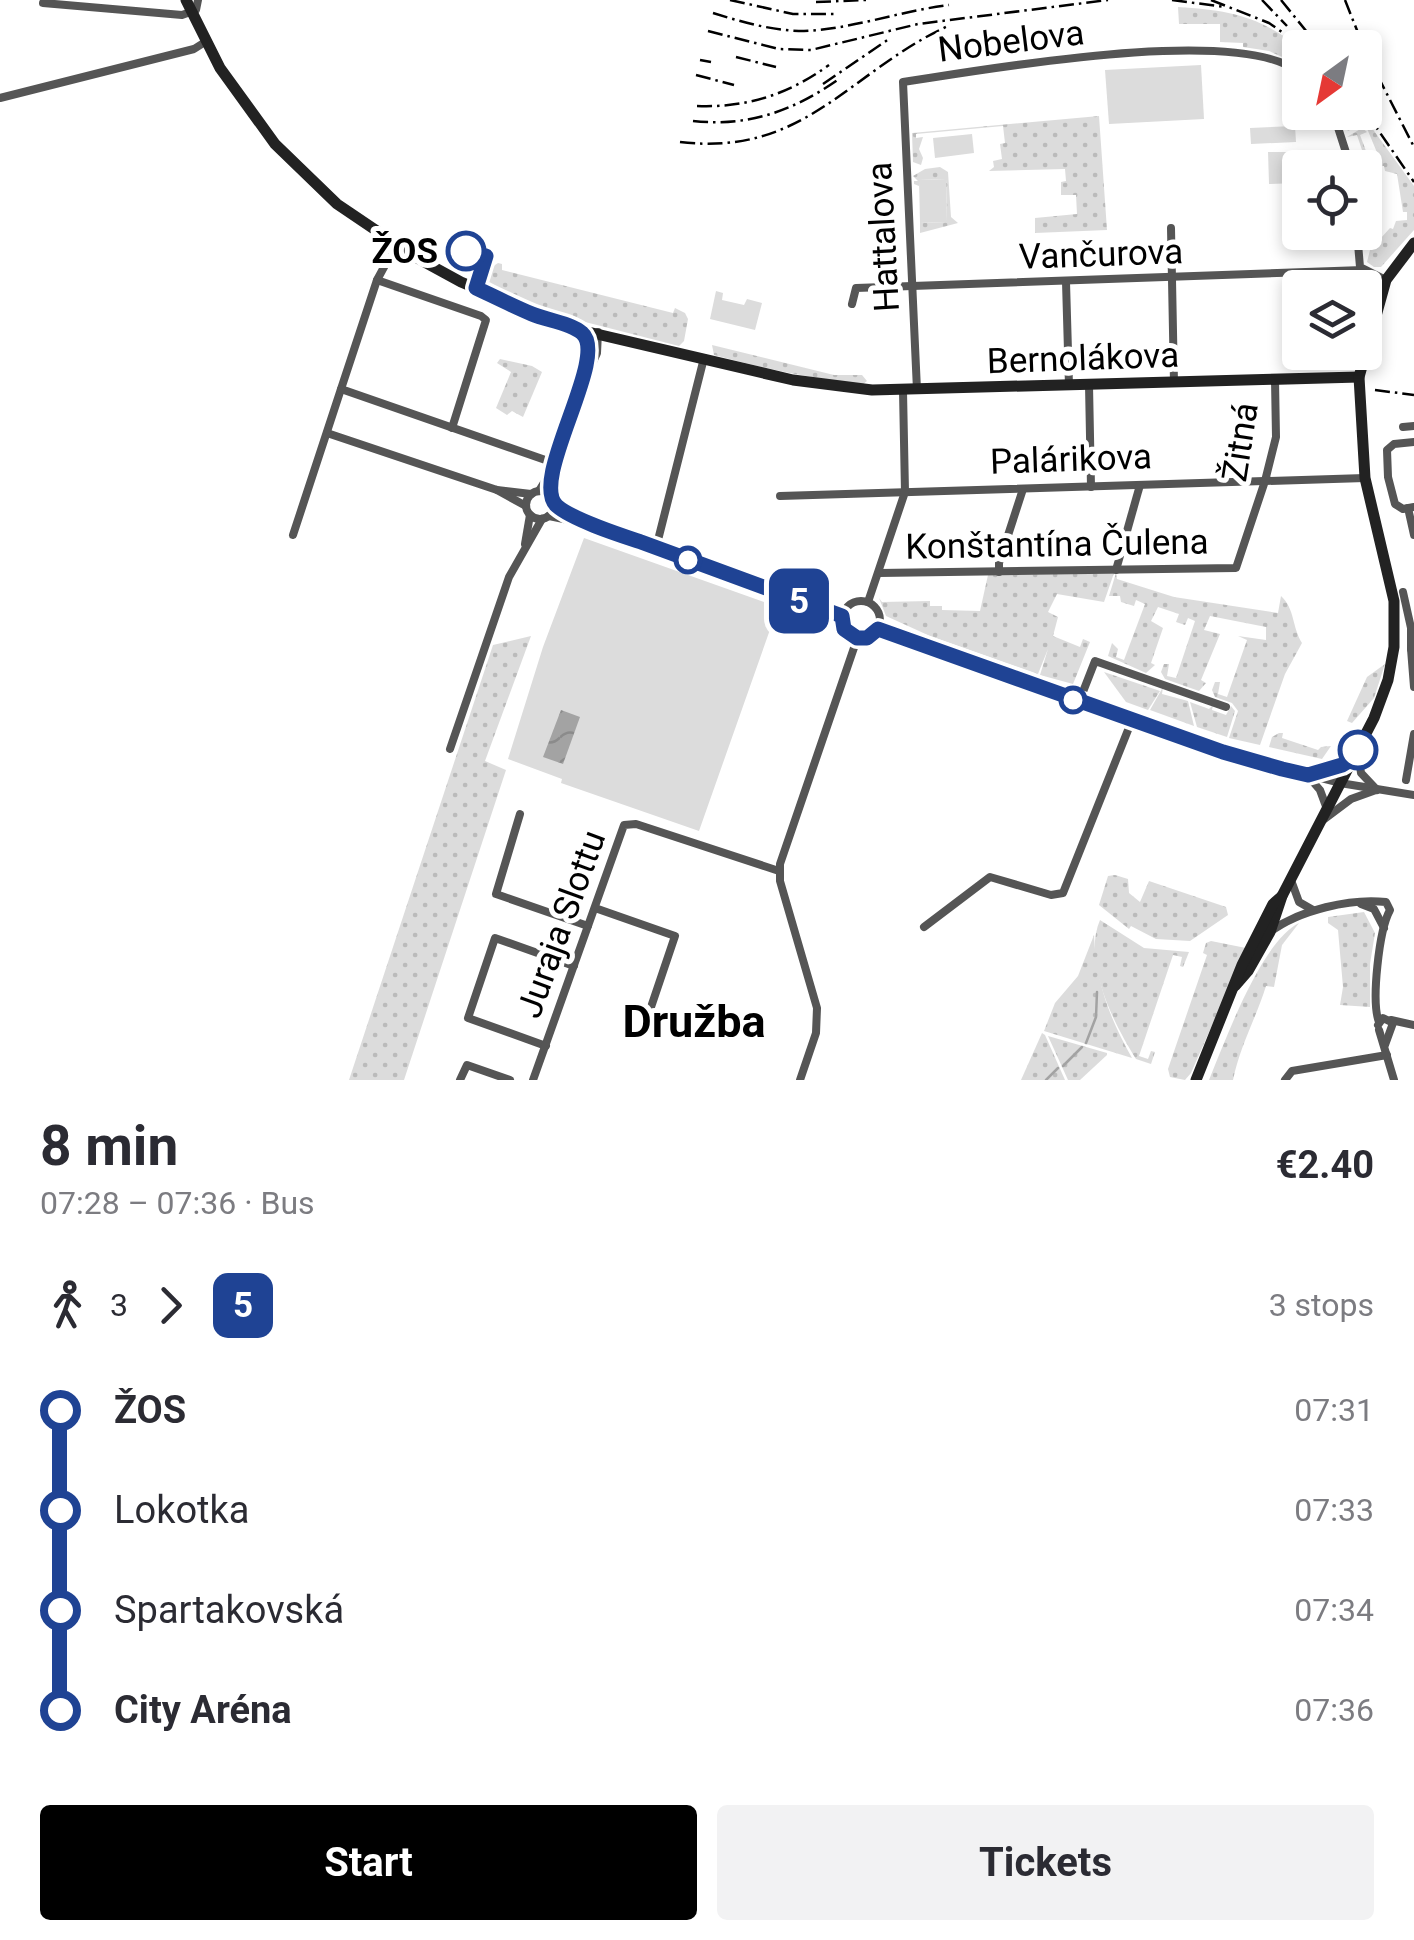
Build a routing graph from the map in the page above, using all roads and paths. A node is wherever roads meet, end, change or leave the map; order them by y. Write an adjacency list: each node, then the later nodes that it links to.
1 (198, 0): 3 (street)
2 (43, 2): 3 (street)
3 (189, 6): 4 (street)
4 (205, 42): 7 (street); 10 (street)
5 (1282, 63): 6 (street, Nobelova)
6 (904, 82): 19 (street, Hattalova)
7 (0, 98)
8 (1171, 228): 15 (street)
9 (1414, 242): 17 (street)
10 (396, 245): 16 (street); 20 (street)
11 (1358, 250): 12 (street)
12 (1362, 270)
13 (1282, 274): 15 (street, Vančurova)
14 (1382, 278): 17 (street)
15 (1171, 279): 18 (street, Vančurova); 28 (street)
16 (377, 280): 32 (street); 36 (street)
17 (1386, 280): 26 (street)
18 (1066, 282): 19 (street, Vančurova); 30 (street)
19 (912, 286): 21 (street, Vančurova); 33 (street, Hattalova)
20 (511, 304): 22 (street); 23 (street)
21 (852, 304)
22 (580, 330): 23 (street); 24 (street)
23 (599, 338): 24 (street); 25 (street, Bernolákova); 31 (street)
24 (589, 345): 31 (street)
25 (704, 358): 33 (street, Bernolákova); 57 (street)
26 (1360, 377): 27 (street, Bernolákova); 40 (street)
27 (1276, 380): 28 (street, Bernolákova); 41 (street, Žitná)
28 (1174, 383): 29 (street, Bernolákova)
29 (1089, 385): 30 (street, Bernolákova); 43 (street)
30 (1069, 386): 33 (street, Bernolákova)
31 (580, 387): 39 (street)
32 (341, 389): 36 (street); 37 (street)
33 (910, 390): 46 (street, Hattalova)
34 (1414, 426): 35 (street)
35 (1403, 427)
36 (452, 428): 39 (street)
37 (326, 433): 45 (street); 54 (street)
38 (1414, 442): 50 (street)
39 (554, 464): 47 (street); 49 (street)
40 (1365, 478): 41 (street, Palárikova); 78 (street)
41 (1265, 481): 42 (street, Palárikova); 58 (street, Žitná)
42 (1140, 485): 43 (street, Palárikova); 59 (street)
43 (1091, 487): 44 (street, Palárikova)
44 (1023, 488): 46 (street, Palárikova); 60 (street)
45 (497, 490): 47 (street); 51 (street)
46 (906, 492): 48 (street, Palárikova); 61 (street)
47 (535, 493): 49 (street); 51 (street)
48 (780, 496)
49 (552, 500): 52 (street); 53 (street)
50 (1411, 508): 55 (street)
51 (528, 511): 52 (street); 56 (street)
52 (545, 518): 53 (street); 56 (street)
53 (602, 528): 57 (street)
54 (293, 535)
55 (1414, 535)
56 (524, 548): 65 (street)
57 (656, 548): 66 (street)
58 (1236, 568): 59 (street, Konštantína Čulena)
59 (1116, 570): 60 (street, Konštantína Čulena)
60 (999, 572): 61 (street, Konštantína Čulena)
61 (879, 573): 63 (street)
62 (1403, 592): 69 (street)
63 (868, 602): 66 (street); 67 (street)
64 (486, 606): 65 (street)
65 (498, 610): 75 (street)
66 (842, 616): 68 (street)
67 (878, 629): 68 (street); 71 (street)
68 (857, 638): 87 (street)
69 (1413, 649): 70 (street)
70 (1414, 686)
71 (1080, 702): 72 (street); 74 (street)
72 (1226, 706)
73 (450, 719): 75 (street)
74 (1132, 720): 79 (street); 94 (street)
75 (460, 722): 77 (street)
76 (1414, 734): 80 (street)
77 (450, 749)
78 (1355, 754): 79 (street); 81 (street); 82 (street)
79 (1308, 775): 81 (street); 84 (street)
80 (1406, 780)
81 (1340, 783): 82 (street); 84 (street)
82 (1377, 790): 83 (street); 86 (street)
83 (1414, 795)
84 (1326, 809): 86 (street)
85 (520, 814): 93 (street)
86 (1320, 822): 88 (street)
87 (779, 871): 90 (street, Juraja Slottu); 107 (street)
88 (1291, 879): 89 (street); 91 (street)
89 (1281, 898): 92 (street); 95 (street); 97 (street)
90 (594, 908): 93 (street, Juraja Slottu); 98 (street)
91 (1314, 910): 92 (street); 99 (street)
92 (1298, 915): 95 (street)
93 (588, 926): 96 (street, Juraja Slottu)
94 (924, 926)
95 (1270, 932): 97 (street)
96 (574, 966): 101 (street, Juraja Slottu); 101 (street)
97 (1236, 986): 108 (street)
98 (650, 1013)
99 (1386, 1025): 100 (street); 102 (street)
100 (1414, 1026)
101 (546, 1046): 106 (street, Juraja Slottu)
102 (1386, 1050): 103 (street); 109 (street)
103 (1285, 1079)
104 (460, 1080): 105 (street)
105 (510, 1080)
106 (534, 1080)
107 (800, 1080)
108 (1196, 1080)
109 (1394, 1080)

